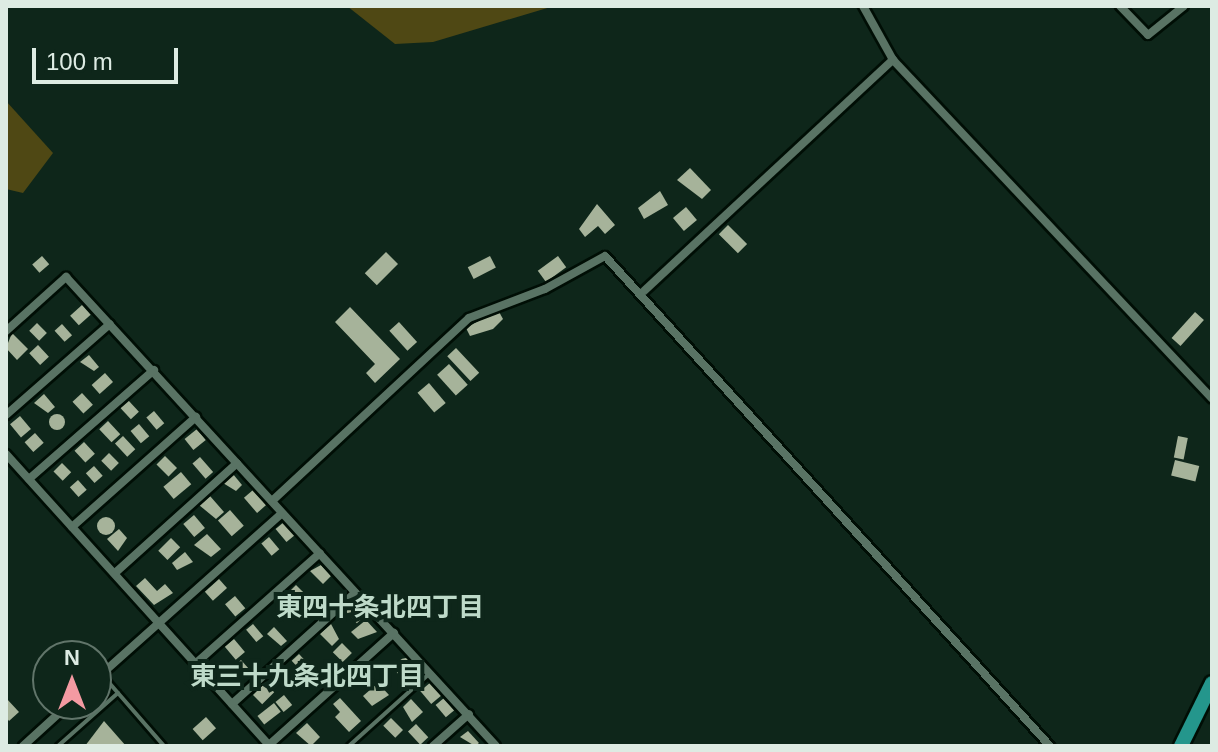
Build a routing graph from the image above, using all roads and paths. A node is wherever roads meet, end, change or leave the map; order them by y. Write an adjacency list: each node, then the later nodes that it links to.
1 (863, 6): 4 (street)
2 (1120, 6): 3 (street)
3 (1184, 6)
4 (893, 60): 5 (street); 9 (street)
5 (644, 291): 15 (street); 39 (street)
6 (110, 324): 7 (street); 8 (street); 10 (street)
7 (6, 331)
8 (154, 370): 11 (street); 14 (street)
9 (1212, 398)
10 (6, 415)
11 (196, 417): 13 (street); 17 (street)
12 (6, 454): 14 (street)
13 (237, 463): 15 (street); 19 (street)
14 (29, 479): 17 (street)
15 (272, 501): 16 (street)
16 (282, 513): 18 (street); 21 (street)
17 (72, 527): 19 (street)
18 (320, 553): 20 (street); 23 (street)
19 (115, 573): 21 (street)
20 (355, 593): 22 (street); 29 (street)
21 (158, 623): 23 (street); 24 (street)
22 (394, 633): 25 (street); 35 (street)
23 (195, 664): 29 (street)
24 (112, 665)
25 (430, 673): 30 (street); 36 (lane)
26 (1212, 683): 40 (highway)
27 (112, 688): 28 (lane)
28 (118, 693): 33 (lane); 34 (lane)
29 (232, 704): 35 (street)
30 (469, 714): 37 (street); 38 (street)
31 (51, 720): 32 (street)
32 (23, 746)
33 (58, 746)
34 (164, 746)
35 (269, 746)
36 (349, 746)
37 (433, 746)
38 (496, 746)
39 (1050, 746)
40 (1181, 746)

